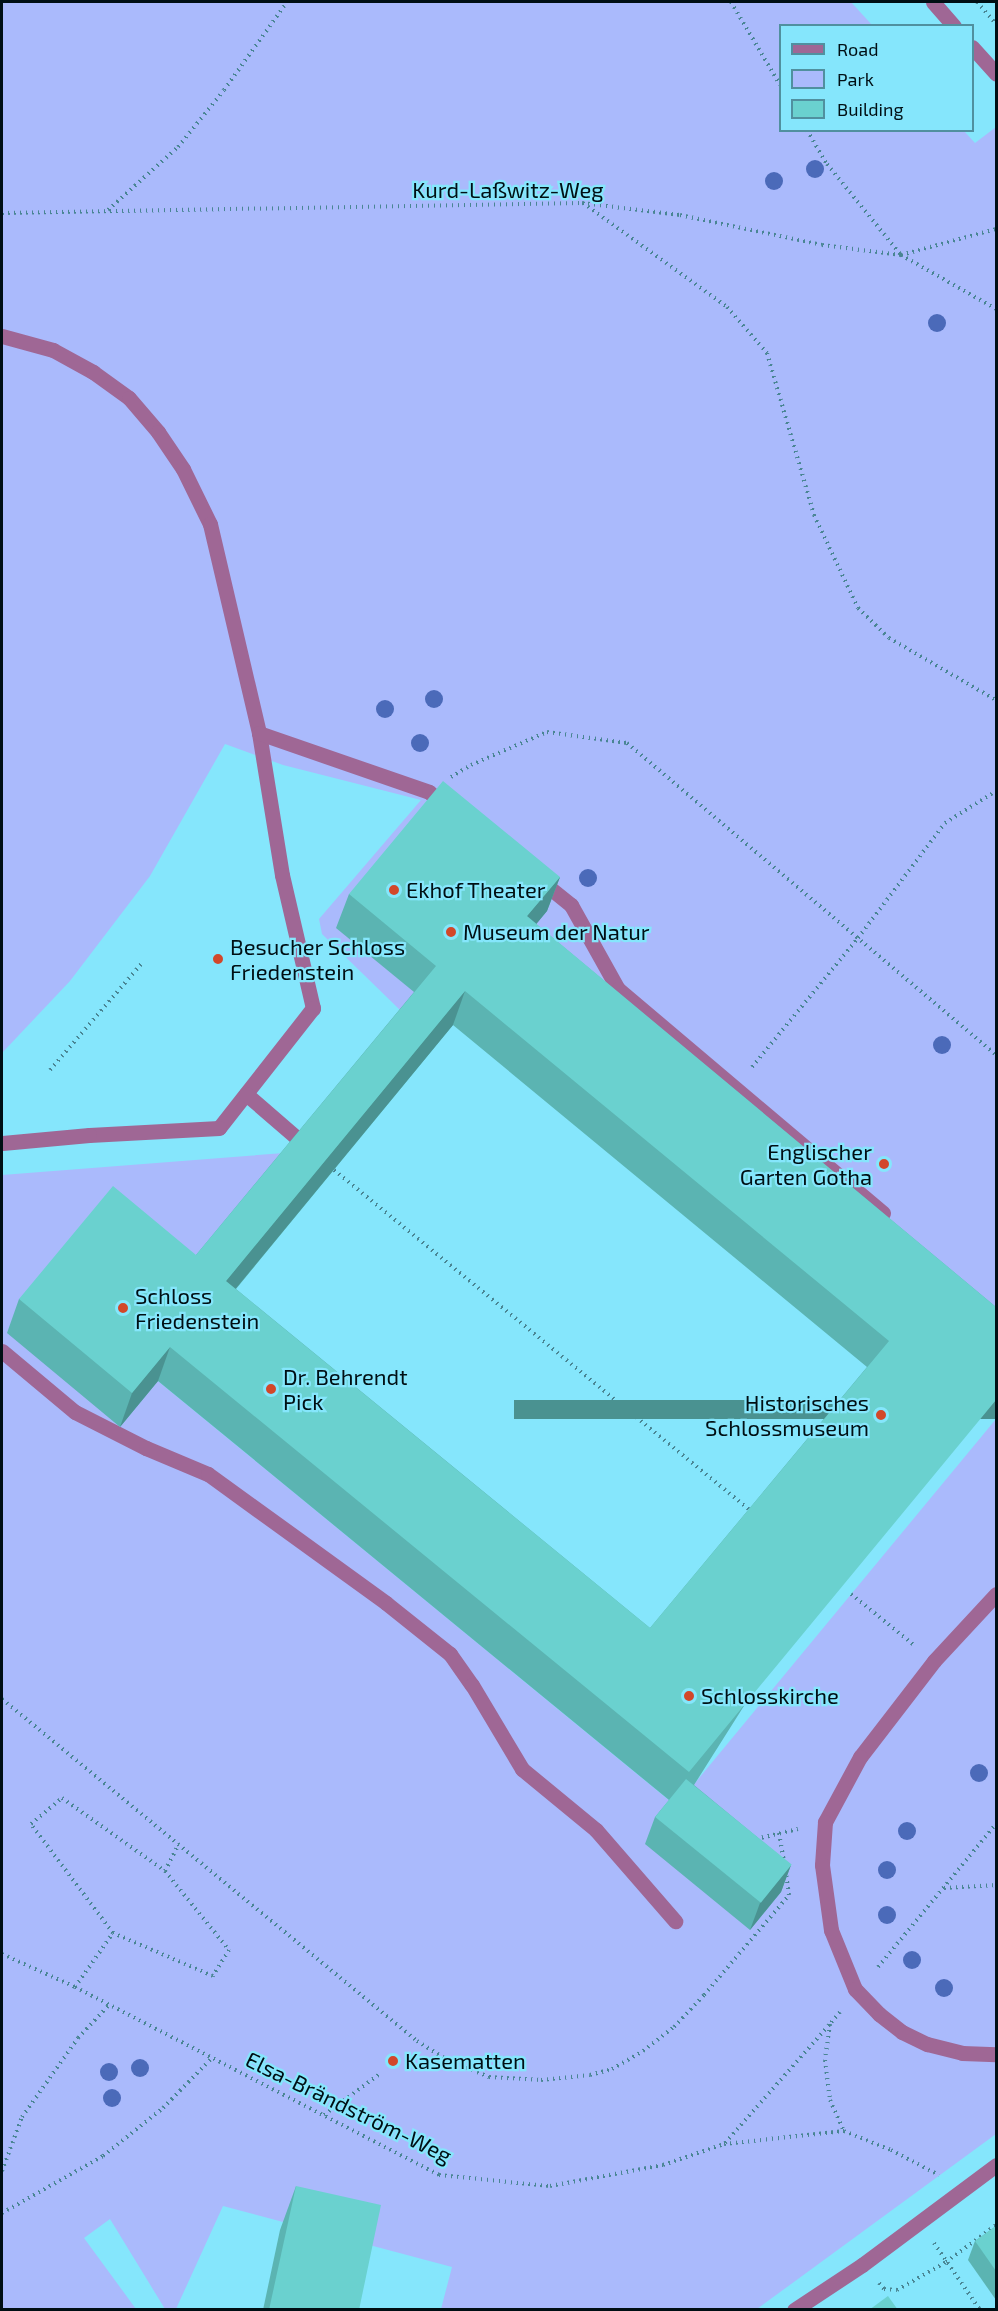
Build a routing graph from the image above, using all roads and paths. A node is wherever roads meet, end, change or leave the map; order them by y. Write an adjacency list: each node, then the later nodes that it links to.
1 (286, 2): 12 (path)
2 (732, 2): 9 (path)
3 (933, 2): 5 (street)
4 (977, 2): 6 (path)
5 (952, 24)
6 (996, 24)
7 (974, 49): 8 (street)
8 (996, 74)
9 (779, 83)
10 (808, 132): 15 (path)
11 (582, 203): 12 (path, Kurd-Laßwitz-Weg); 15 (path, Kurd-Laßwitz-Weg); 18 (path)
12 (108, 210): 13 (path, Kurd-Laßwitz-Weg)
13 (2, 213)
14 (996, 229): 15 (path)
15 (901, 255): 16 (path, Kurd-Laßwitz-Weg)
16 (996, 309)
17 (2, 336): 19 (street)
18 (996, 700)
19 (259, 733): 21 (street); 29 (street)
20 (996, 791): 24 (path)
21 (429, 792): 22 (street); 24 (path)
22 (454, 812)
23 (526, 869): 28 (street)
24 (858, 938): 26 (path); 28 (path)
25 (142, 963): 27 (path)
26 (996, 1055)
27 (50, 1070)
28 (736, 1086): 33 (street)
29 (246, 1094): 30 (street); 31 (street)
30 (2, 1143)
31 (304, 1144)
32 (334, 1170): 35 (path)
33 (893, 1222)
34 (2, 1351): 48 (street)
35 (759, 1517)
36 (851, 1594): 38 (path)
37 (996, 1594): 38 (street)
38 (934, 1661): 40 (street)
39 (2, 1699): 44 (path)
40 (825, 1822): 42 (path); 56 (street)
41 (996, 1824): 47 (path)
42 (779, 1833): 43 (path); 44 (path)
43 (748, 1841)
44 (180, 1844): 45 (path)
45 (165, 1871): 49 (path); 49 (path)
46 (996, 1885): 47 (path)
47 (944, 1888): 51 (path)
48 (675, 1921)
49 (113, 1933): 52 (path)
50 (2, 1954): 52 (path, Elsa-Brändström-Weg)
51 (878, 1967)
52 (75, 1987): 53 (path, Elsa-Brändström-Weg)
53 (108, 2006): 57 (path, Elsa-Brändström-Weg); 63 (path)
54 (843, 2009): 55 (path)
55 (830, 2024): 60 (path); 61 (path)
56 (996, 2054)
57 (211, 2059): 59 (path, Elsa-Brändström-Weg); 65 (path)
58 (381, 2073): 59 (path)
59 (324, 2115): 61 (path, Elsa-Brändström-Weg)
60 (844, 2131): 61 (path, Elsa-Brändström-Weg); 64 (path, Elsa-Brändström-Weg)
61 (724, 2144)
62 (996, 2165): 64 (street)
63 (2, 2171)
64 (966, 2189): 69 (street)
65 (2, 2213)
66 (996, 2224): 68 (path)
67 (934, 2243): 68 (path)
68 (946, 2262): 69 (path); 71 (path)
69 (862, 2265): 70 (street)
70 (794, 2310)
71 (980, 2310)

